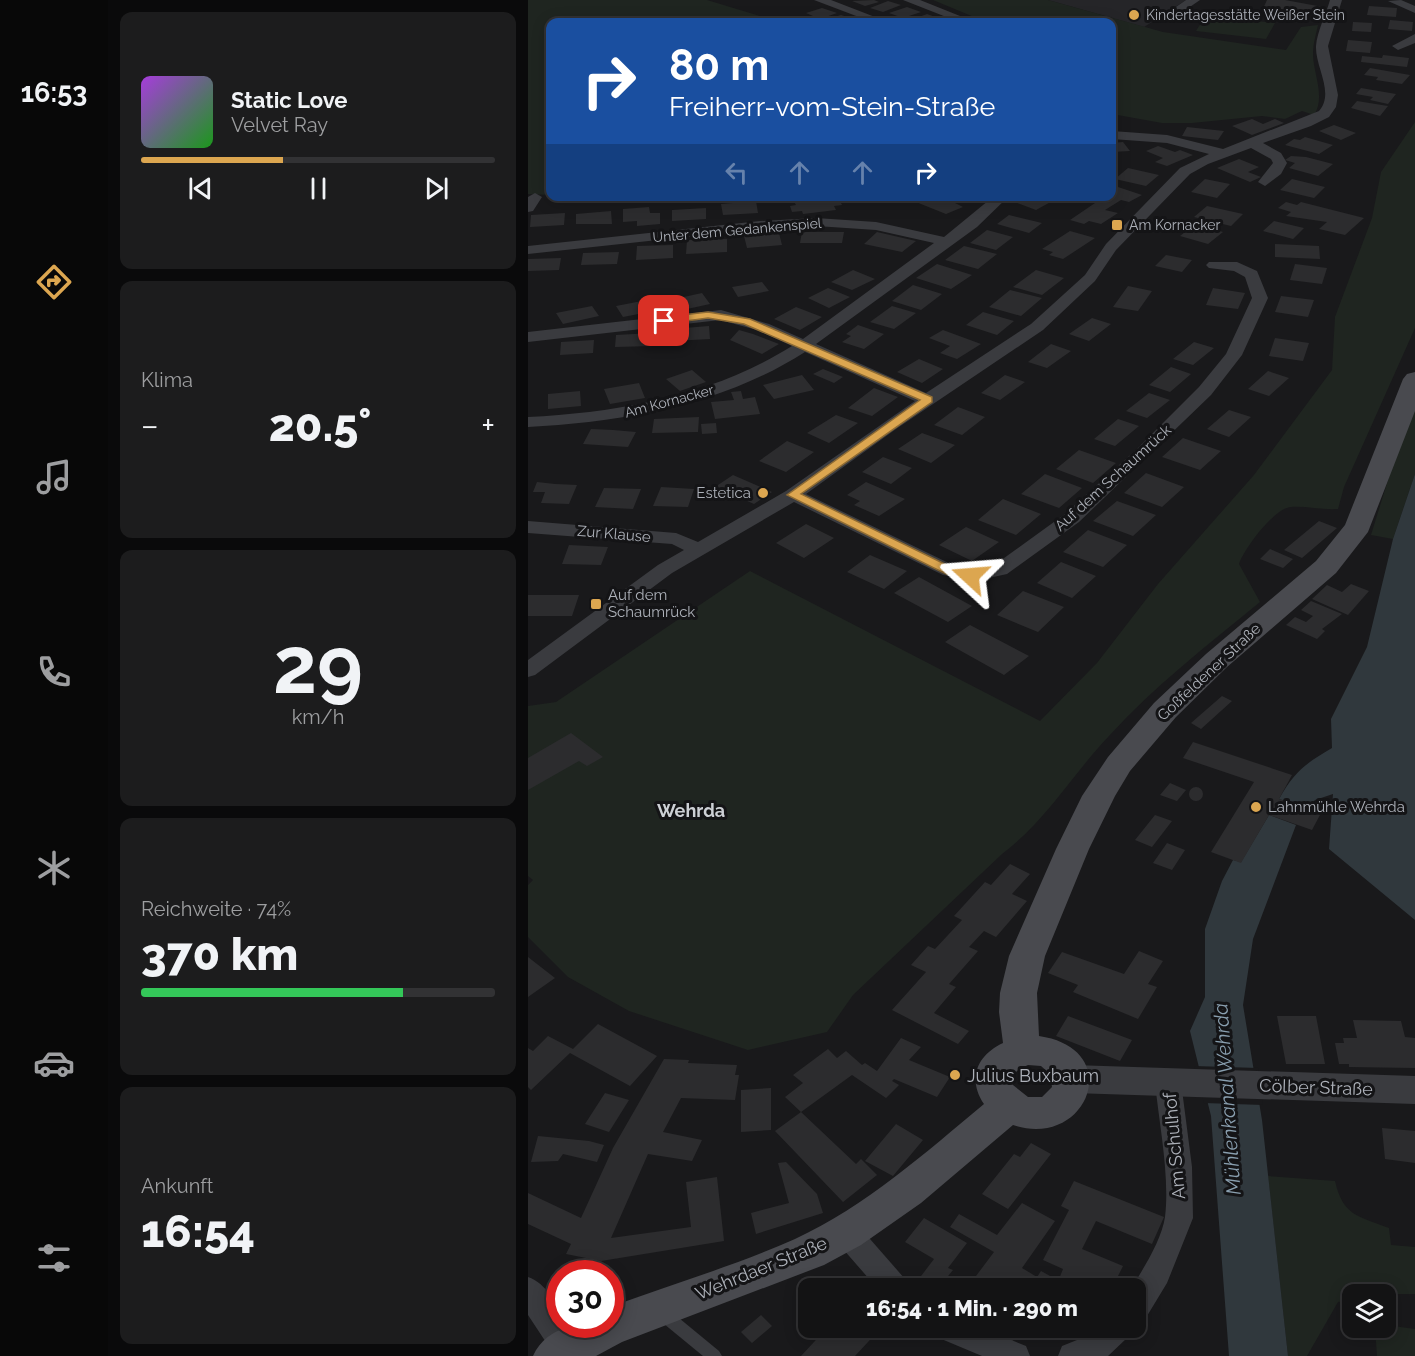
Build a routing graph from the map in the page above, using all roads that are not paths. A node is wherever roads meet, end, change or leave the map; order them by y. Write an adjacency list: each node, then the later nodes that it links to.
1 (820, 0): 9 (street)
2 (909, 0): 10 (street)
3 (1194, 0): 11 (street)
4 (1336, 0): 15 (street)
5 (1384, 0): 7 (street)
6 (1400, 0): 7 (street)
7 (1394, 1): 8 (street)
8 (1415, 10)
9 (871, 18)
10 (958, 18)
11 (1164, 20)
12 (1415, 38): 13 (street)
13 (1398, 46)
14 (1116, 135): 16 (street)
15 (1251, 143): 16 (street); 17 (street)
16 (1222, 153): 25 (street)
17 (1265, 182)
18 (996, 201): 19 (street, Am Kornacker)
19 (944, 241): 20 (street, Unter dem Gedankenspiel); 23 (street, Am Kornacker)
20 (528, 250)
21 (1214, 265): 27 (street, Auf dem Schaumrück)
22 (528, 337): 23 (street)
23 (803, 345): 25 (street); 26 (street, Am Kornacker)
24 (1415, 379): 31 (main road, Goßfeldener Straße)
25 (928, 400): 27 (street)
26 (528, 422)
27 (793, 495): 29 (street)
28 (528, 527): 29 (street, Zur Klause)
29 (697, 549): 30 (street)
30 (528, 670)
31 (1024, 1050): 32 (main road); 35 (main road)
32 (1072, 1079): 33 (street, Cölber Straße); 35 (main road)
33 (1179, 1083): 34 (street, Cölber Straße); 39 (street, Am Schulhof)
34 (1415, 1090)
35 (1008, 1107): 36 (main road, Wehrdaer Straße)
36 (846, 1232): 37 (street); 40 (main road, Wehrdaer Straße)
37 (886, 1278)
38 (528, 1290): 43 (street)
39 (1146, 1291)
40 (656, 1308): 43 (main road, Wehrdaer Straße); 45 (lane)
41 (969, 1338): 44 (street)
42 (1106, 1338): 46 (street)
43 (561, 1352)
44 (998, 1353)
45 (714, 1356)
46 (1073, 1356)

